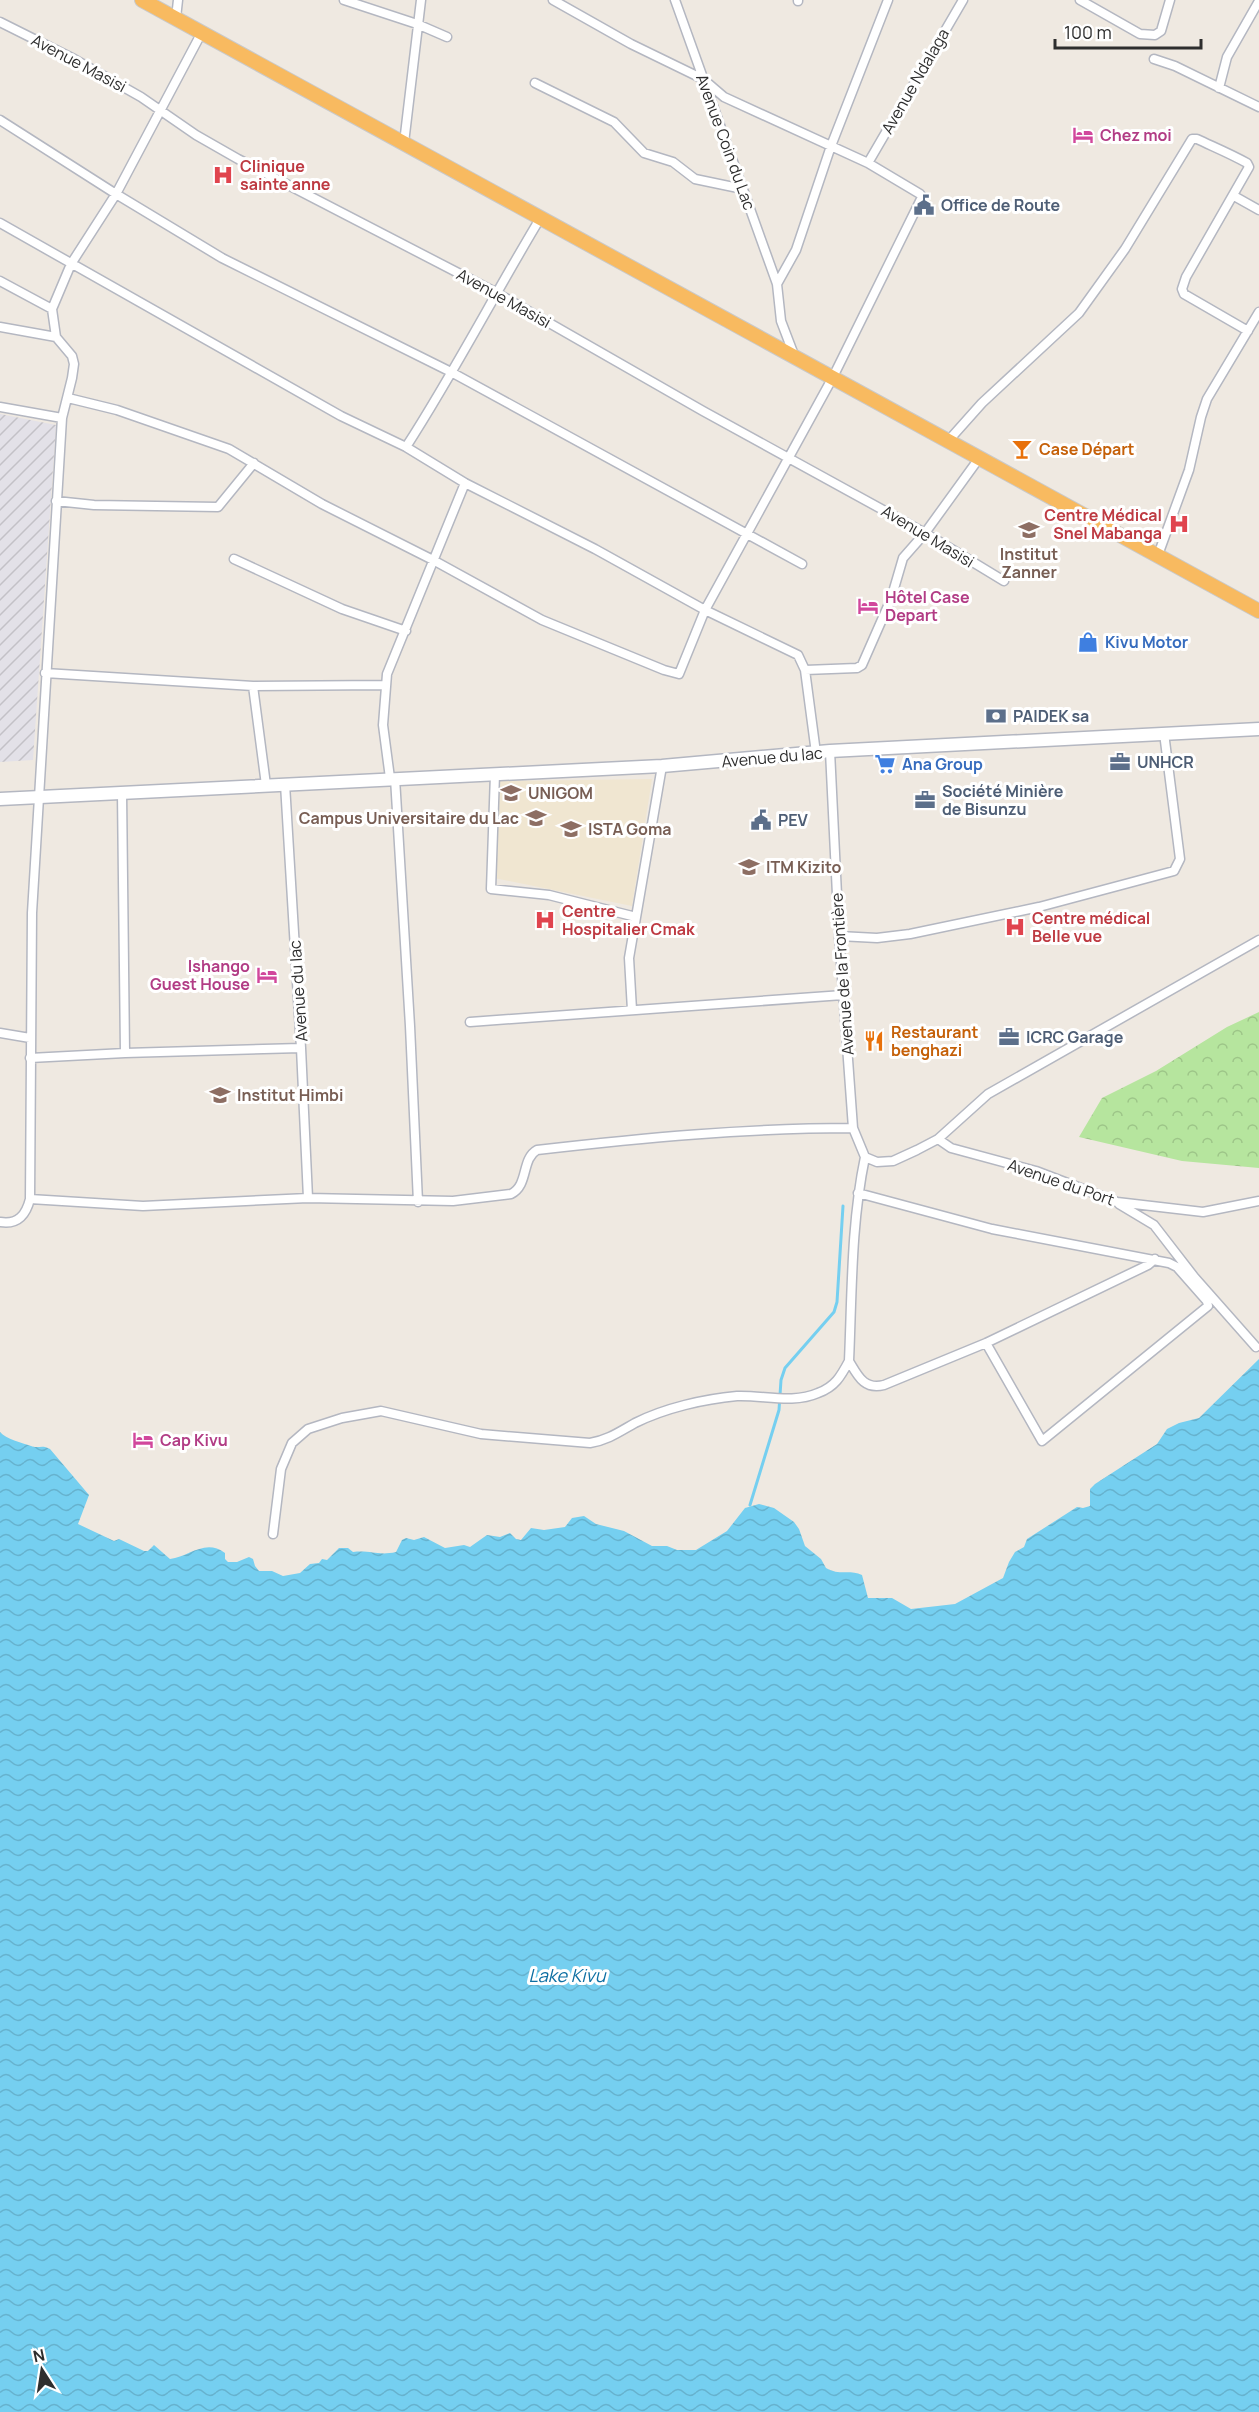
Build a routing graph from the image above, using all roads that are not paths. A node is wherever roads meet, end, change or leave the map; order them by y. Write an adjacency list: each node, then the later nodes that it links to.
1 (142, 0): 12 (highway)
2 (178, 0): 12 (street)
3 (344, 0): 14 (street)
4 (421, 0): 14 (street)
5 (553, 0): 18 (street)
6 (675, 0): 18 (street, Avenue Coin du Lac)
7 (888, 0): 25 (street)
8 (963, 0): 26 (street, Avenue Ndalaga)
9 (1080, 0): 10 (street)
10 (1170, 0)
11 (1259, 1): 20 (street)
12 (176, 18): 15 (highway)
13 (0, 22): 22 (street, Avenue Masisi)
14 (417, 24): 16 (street); 24 (street)
15 (202, 32): 22 (street); 24 (highway)
16 (447, 37)
17 (1154, 59): 20 (street)
18 (703, 80): 25 (street); 27 (street, Avenue Coin du Lac)
19 (535, 83): 27 (street)
20 (1219, 87): 21 (street)
21 (1259, 107)
22 (159, 111): 28 (street); 36 (street, Avenue Masisi)
23 (0, 120): 28 (street)
24 (404, 142): 31 (highway)
25 (831, 147): 26 (street); 35 (street)
26 (868, 163): 44 (street)
27 (743, 189): 35 (street, Avenue Coin du Lac)
28 (116, 194): 33 (street); 43 (street)
29 (1234, 196): 30 (street); 40 (street); 48 (street)
30 (1259, 210)
31 (541, 217): 36 (street); 42 (highway)
32 (0, 223): 33 (street)
33 (72, 264): 37 (street); 49 (street)
34 (0, 281): 37 (street)
35 (777, 284): 42 (street, Avenue Coin du Lac)
36 (495, 292): 43 (street); 50 (street, Avenue Masisi)
37 (52, 309): 41 (street)
38 (1259, 312): 40 (street)
39 (0, 327): 41 (street)
40 (1248, 331): 57 (street)
41 (56, 337): 45 (street)
42 (794, 355): 44 (highway)
43 (451, 372): 49 (street); 56 (street)
44 (833, 376): 48 (highway); 50 (street)
45 (68, 398): 47 (street); 52 (street)
46 (0, 407): 47 (street)
47 (62, 418): 54 (street)
48 (948, 440): 51 (highway)
49 (406, 447): 53 (street)
50 (788, 456): 55 (street, Avenue Masisi); 56 (street)
51 (980, 457): 55 (street); 57 (highway)
52 (254, 462): 54 (street); 59 (street)
53 (465, 483): 59 (street); 62 (street)
54 (56, 501): 66 (street)
55 (925, 533): 61 (street, Avenue Masisi); 65 (street)
56 (745, 534): 60 (street); 62 (street)
57 (1158, 555): 63 (highway)
58 (234, 560): 64 (street)
59 (433, 560): 62 (street); 64 (street)
60 (802, 564)
61 (1004, 581)
62 (705, 610): 65 (street)
63 (1259, 611)
64 (406, 631): 67 (street)
65 (805, 670): 72 (street)
66 (45, 673): 68 (street); 79 (street)
67 (385, 685): 68 (street); 75 (street)
68 (253, 686): 77 (street)
69 (1259, 729): 70 (main road, Avenue du lac)
70 (1164, 732): 71 (main road, Avenue du lac); 82 (street)
71 (830, 751): 72 (main road, Avenue du lac); 82 (street, Avenue de la Frontière)
72 (816, 753): 73 (main road, Avenue du lac)
73 (662, 766): 74 (main road, Avenue du lac); 81 (street)
74 (495, 774): 75 (main road, Avenue du lac); 81 (street)
75 (392, 778): 76 (main road, Avenue du lac); 99 (street)
76 (285, 784): 77 (main road, Avenue du lac); 89 (street, Avenue du lac)
77 (266, 785): 78 (main road, Avenue du lac)
78 (122, 793): 79 (main road, Avenue du lac); 90 (street)
79 (39, 797): 80 (main road, Avenue du lac); 88 (street)
80 (0, 799)
81 (636, 917): 85 (street)
82 (838, 936): 84 (street, Avenue de la Frontière)
83 (1259, 940): 93 (street)
84 (843, 995): 85 (street); 92 (street, Avenue de la Frontière)
85 (632, 1010): 86 (street)
86 (470, 1022)
87 (0, 1034): 88 (street)
88 (30, 1038): 91 (street)
89 (302, 1048): 90 (street); 96 (street, Avenue du lac)
90 (125, 1053): 91 (street)
91 (30, 1058): 97 (street)
92 (853, 1128): 94 (street, Avenue de la Frontière); 99 (street)
93 (938, 1139): 94 (street); 100 (street, Avenue du Port)
94 (865, 1158): 95 (street)
95 (858, 1193): 102 (street); 105 (street)
96 (308, 1198): 97 (street); 99 (street)
97 (30, 1199): 101 (street)
98 (1259, 1201): 100 (street, Avenue du Port)
99 (418, 1202)
100 (1117, 1202): 104 (street)
101 (1, 1225)
102 (1155, 1259): 103 (street); 103 (street)
103 (986, 1343): 105 (street)
104 (1256, 1347)
105 (849, 1361): 106 (street)
106 (273, 1534)

